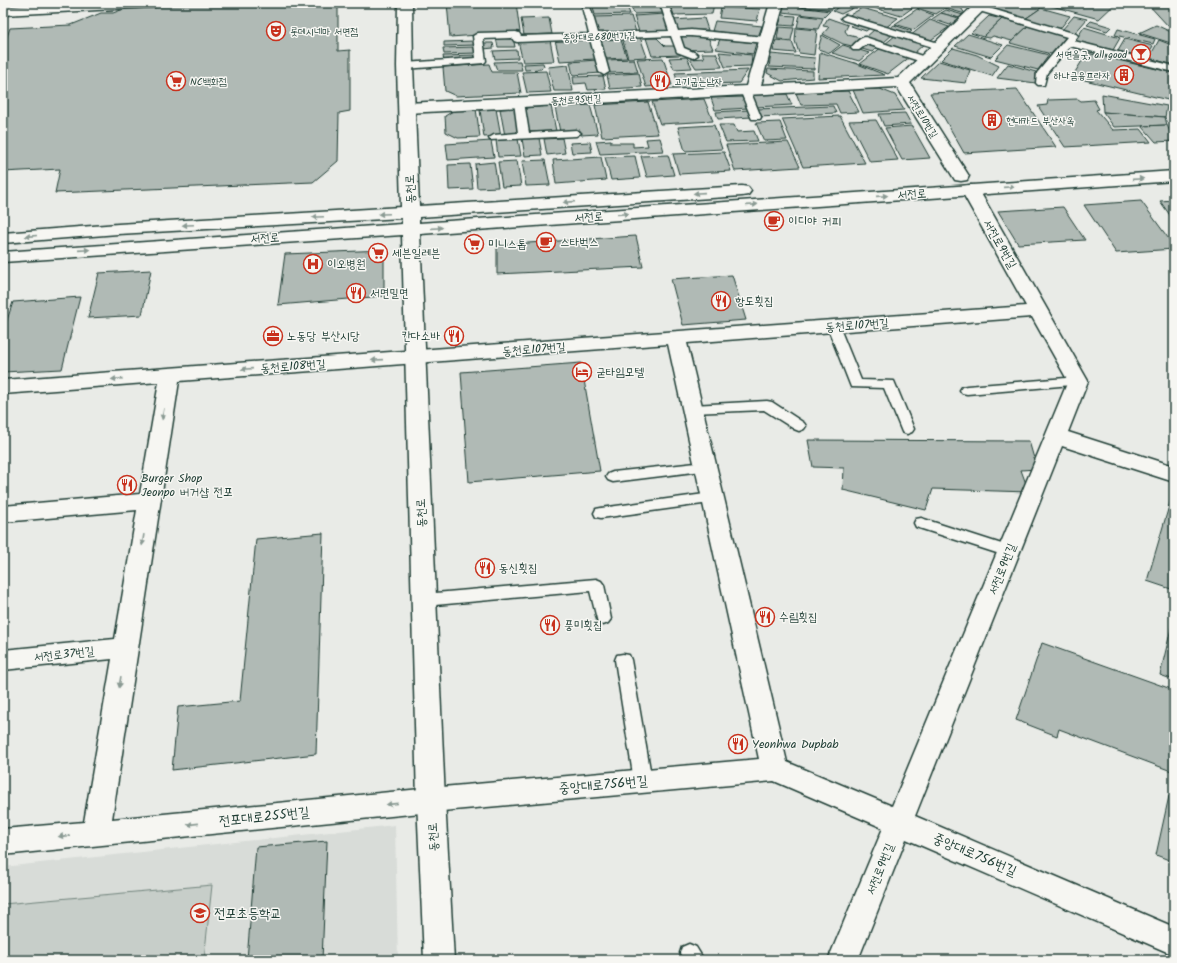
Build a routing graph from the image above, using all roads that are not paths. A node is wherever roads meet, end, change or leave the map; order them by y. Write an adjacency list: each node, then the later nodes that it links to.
1 (153, 3): 8 (street)
2 (405, 3): 18 (street, 동천로)
3 (586, 3): 11 (lane)
4 (664, 3): 10 (lane)
5 (777, 3): 12 (street)
6 (961, 3): 7 (street)
7 (981, 6): 13 (lane); 14 (street, 서전로10번길)
8 (3, 11)
9 (846, 18): 14 (lane)
10 (674, 33): 11 (lane, 중앙대로680번가길); 12 (lane, 중앙대로680번가길); 16 (lane)
11 (594, 36): 18 (lane, 중앙대로680번가길); 20 (lane)
12 (766, 40): 23 (street)
13 (1067, 42): 19 (lane); 22 (lane)
14 (939, 46): 17 (street, 서전로10번길)
15 (856, 48): 17 (lane)
16 (693, 55)
17 (925, 60): 21 (street, 서전로10번길)
18 (405, 66): 25 (street, 동천로)
19 (1174, 69)
20 (604, 72)
21 (902, 82): 23 (street, 동천로95번길); 32 (street, 서전로10번길)
22 (1041, 84)
23 (749, 90): 24 (street, 동천로95번길); 26 (lane)
24 (519, 102): 25 (street, 동천로95번길); 28 (lane)
25 (407, 108): 33 (street, 동천로)
26 (756, 117)
27 (576, 134): 28 (lane)
28 (524, 136): 29 (lane)
29 (494, 138)
30 (1174, 162): 32 (street, 서전로)
31 (1174, 176): 32 (street, 서전로, one-way to 31)
32 (965, 183): 33 (street, 서전로); 38 (street, 서전로9번길)
33 (411, 221): 35 (street, 서전로, one-way to 35); 37 (street, 서전로, one-way to 33); 41 (street, 동천로)
34 (3, 224): 35 (street)
35 (118, 229): 36 (street, 서전로, one-way to 36)
36 (3, 238)
37 (3, 256)
38 (1038, 311): 39 (street, 동천로107번길); 43 (street, 서전로9번길)
39 (833, 326): 40 (street, 동천로107번길); 48 (lane)
40 (676, 338): 41 (street, 동천로107번길); 46 (street)
41 (416, 357): 42 (street, 동천로108번길, one-way to 42); 59 (street, 동천로)
42 (170, 375): 44 (street, 동천로108번길, one-way to 44); 54 (street, one-way to 54)
43 (1078, 382): 45 (lane); 49 (street, 서전로9번길)
44 (3, 387)
45 (967, 390)
46 (692, 409): 47 (lane); 50 (street)
47 (799, 426)
48 (907, 429)
49 (1056, 436): 51 (street); 58 (street, 서전로9번길)
50 (706, 467): 52 (lane); 53 (street)
51 (1174, 474)
52 (613, 477)
53 (712, 498): 55 (lane); 64 (street)
54 (149, 501): 56 (street); 61 (street, one-way to 61)
55 (602, 513)
56 (3, 514)
57 (921, 523): 58 (lane)
58 (1009, 552): 67 (street, 서전로9번길)
59 (424, 600): 60 (lane); 66 (street, 동천로)
60 (603, 619)
61 (126, 648): 62 (street, 서전로37번길); 68 (street, one-way to 68)
62 (3, 660)
63 (623, 660): 65 (lane)
64 (775, 769): 65 (street, 중앙대로756번길); 67 (street, 중앙대로756번길)
65 (643, 781): 66 (street, 중앙대로756번길)
66 (431, 800): 68 (street, 전포대로255번길, one-way to 68); 71 (street, 동천로)
67 (899, 821): 70 (street, 중앙대로756번길); 72 (street, 서전로9번길)
68 (96, 833): 69 (street, 전포대로255번길, one-way to 69)
69 (3, 842)
70 (1174, 941)
71 (439, 960)
72 (843, 960)

